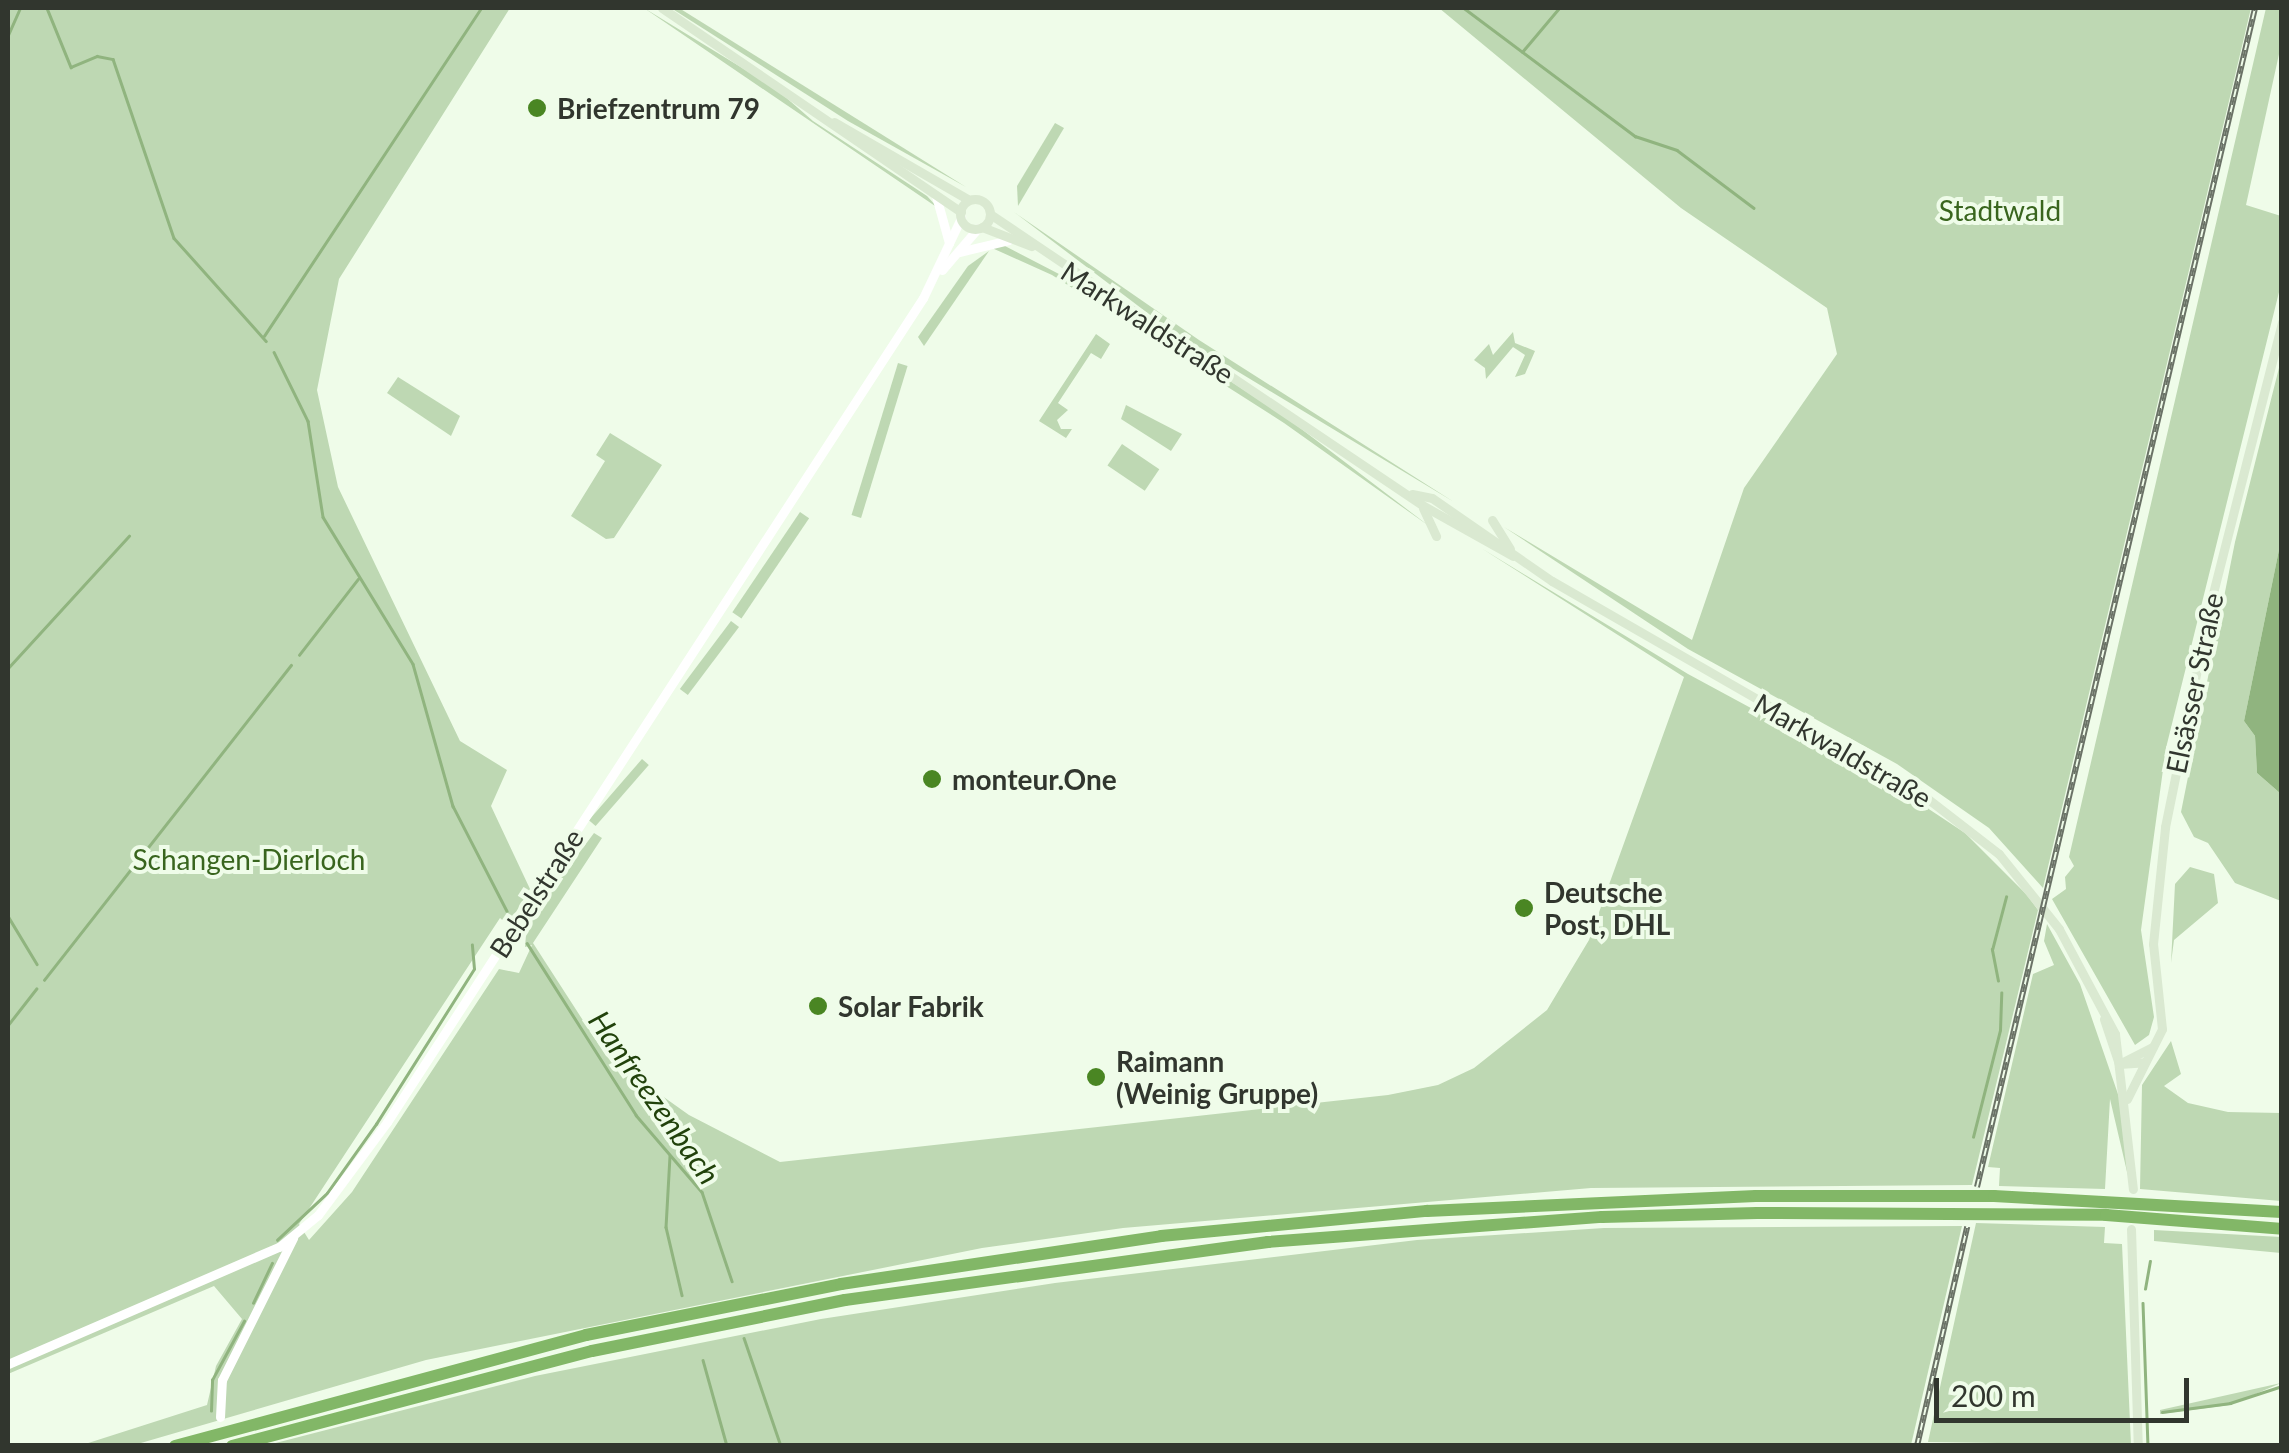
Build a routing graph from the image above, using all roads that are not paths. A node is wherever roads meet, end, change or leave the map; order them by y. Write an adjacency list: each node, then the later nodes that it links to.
1 (662, 8): 2 (main road)
2 (832, 122): 3 (main road); 4 (main road)
3 (936, 196): 6 (main road); 9 (street)
4 (969, 200): 5 (main road, Markwaldstraße); 6 (main road)
5 (990, 214): 7 (main road); 10 (main road, Markwaldstraße)
6 (961, 215): 7 (main road, Markwaldstraße); 9 (street, Bebelstraße)
7 (980, 228): 8 (main road, Markwaldstraße); 11 (street, Bebelstraße)
8 (1009, 240): 10 (main road, Markwaldstraße); 11 (street)
9 (949, 242): 12 (street, Bebelstraße)
10 (1034, 247): 14 (main road, Markwaldstraße)
11 (959, 252): 12 (street, Bebelstraße)
12 (936, 276): 27 (street, Bebelstraße)
13 (2282, 322): 19 (main road, Elsässer Straße)
14 (1412, 494): 15 (main road, Markwaldstraße); 18 (main road, Markwaldstraße)
15 (1422, 506): 17 (main road); 18 (main road, Markwaldstraße)
16 (1492, 520): 18 (main road)
17 (1436, 536)
18 (1513, 556): 21 (main road, Markwaldstraße)
19 (2153, 1047): 20 (main road, Elsässer Straße); 21 (main road)
20 (2145, 1062): 21 (main road); 22 (main road, Elsässer Straße)
21 (2118, 1064): 22 (main road, Markwaldstraße)
22 (2126, 1102): 23 (main road, Markwaldstraße)
23 (2133, 1189)
24 (2282, 1212): 32 (highway)
25 (2282, 1229): 33 (highway)
26 (2131, 1230): 34 (main road)
27 (293, 1238): 28 (street, Bebelstraße); 29 (street)
28 (279, 1247): 29 (street); 30 (street, Bebelstraße)
29 (284, 1267): 31 (street)
30 (8, 1364)
31 (220, 1417)
32 (174, 1446)
33 (232, 1446)
34 (2138, 1446)

